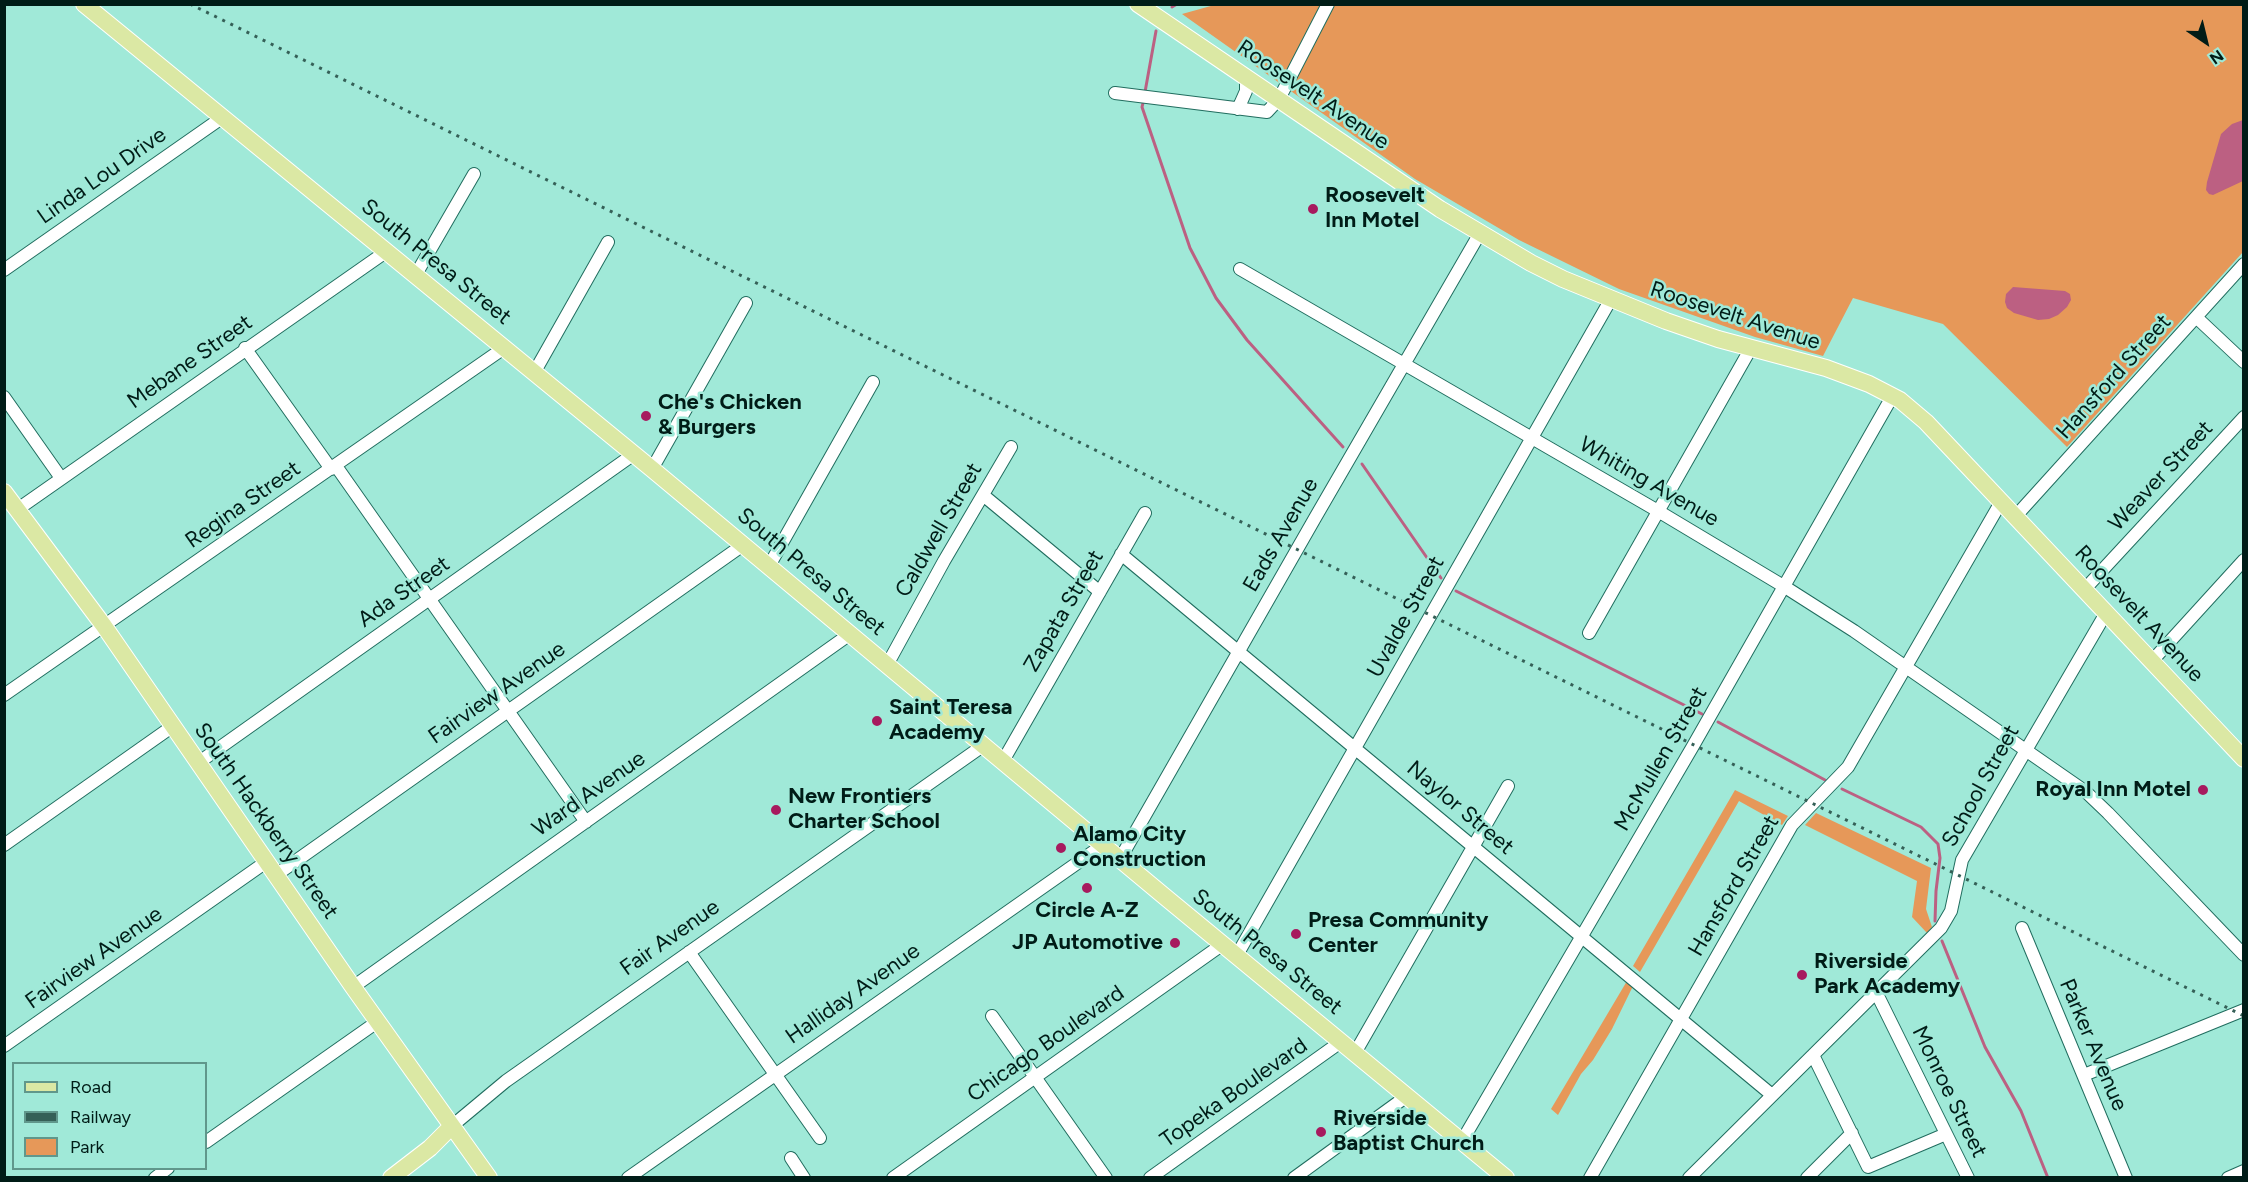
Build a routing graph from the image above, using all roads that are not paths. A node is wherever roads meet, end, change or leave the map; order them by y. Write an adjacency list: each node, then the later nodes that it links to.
1 (84, 4): 8 (main road, South Presa Street)
2 (1138, 4): 4 (main road, Roosevelt Avenue)
3 (1328, 4): 6 (street)
4 (1246, 77): 6 (main road, Roosevelt Avenue); 7 (street)
5 (1115, 93): 7 (street)
6 (1279, 99): 7 (street); 10 (main road, Roosevelt Avenue)
7 (1238, 109)
8 (223, 117): 12 (main road, South Presa Street); 15 (street, Linda Lou Drive)
9 (474, 174): 16 (street)
10 (1480, 233): 17 (main road, Roosevelt Avenue); 24 (street, Eads Avenue)
11 (608, 242): 25 (street)
12 (387, 251): 16 (main road, South Presa Street); 20 (street, Mebane Street)
13 (2244, 264): 19 (street, Hansford Street)
14 (1240, 269): 24 (street, Whiting Avenue)
15 (4, 270)
16 (415, 276): 21 (main road, South Presa Street)
17 (1611, 299): 22 (main road, Roosevelt Avenue); 30 (street, Uvalde Street)
18 (746, 303): 34 (street)
19 (2196, 317): 23 (street); 41 (street, Hansford Street)
20 (245, 348): 33 (street); 35 (street, Mebane Street)
21 (504, 348): 25 (main road, South Presa Street); 33 (street, Regina Street)
22 (1751, 348): 27 (main road, Roosevelt Avenue); 39 (street)
23 (2244, 362)
24 (1403, 364): 30 (street, Whiting Avenue); 54 (street, Eads Avenue)
25 (534, 373): 32 (main road, South Presa Street)
26 (873, 382): 45 (street)
27 (1893, 395): 38 (main road, Roosevelt Avenue); 46 (street, McMullen Street)
28 (4, 397): 35 (street)
29 (2244, 417): 47 (street, Weaver Street)
30 (1531, 438): 39 (street, Whiting Avenue); 62 (street, Uvalde Street)
31 (1011, 447): 36 (street, Caldwell Street)
32 (634, 454): 34 (main road, South Presa Street); 49 (street, Ada Street)
33 (334, 468): 49 (street); 51 (street, Regina Street)
34 (652, 469): 42 (main road, South Presa Street)
35 (61, 478): 37 (street, Mebane Street)
36 (983, 495): 48 (street); 56 (street, Caldwell Street)
37 (9, 498): 51 (main road, South Hackberry Street)
38 (2001, 502): 41 (main road, Roosevelt Avenue); 57 (street, Hansford Street)
39 (1658, 511): 46 (street, Whiting Avenue); 52 (street)
40 (1145, 513): 43 (street, Zapata Street)
41 (2016, 517): 47 (main road, Roosevelt Avenue)
42 (743, 545): 45 (main road, South Presa Street); 59 (street, Fairview Avenue)
43 (1121, 554): 48 (street, Zapata Street); 54 (street, Naylor Street)
44 (2244, 561): 55 (street)
45 (769, 566): 53 (main road, South Presa Street)
46 (1785, 587): 57 (street, Whiting Avenue); 75 (street, McMullen Street)
47 (2084, 590): 50 (main road, Roosevelt Avenue)
48 (1100, 592): 65 (street, Zapata Street)
49 (430, 599): 59 (street); 66 (street, Ada Street)
50 (2106, 613): 55 (main road, Roosevelt Avenue); 63 (street, School Street)
51 (104, 626): 58 (street, Regina Street); 60 (main road, South Hackberry Street)
52 (1588, 633)
53 (850, 634): 56 (main road, South Presa Street); 68 (street, Ward Avenue)
54 (1239, 651): 62 (street, Naylor Street); 72 (street, Eads Avenue)
55 (2152, 661): 64 (main road, Roosevelt Avenue)
56 (887, 665): 61 (main road, South Presa Street)
57 (1906, 668): 63 (street, Whiting Avenue); 84 (street, Hansford Street)
58 (4, 695)
59 (508, 711): 68 (street); 73 (street, Fairview Avenue)
60 (173, 726): 66 (main road, South Hackberry Street); 69 (street)
61 (984, 745): 65 (main road, South Presa Street); 77 (street, Fair Avenue)
62 (1356, 748): 71 (street, Naylor Street); 78 (street, Uvalde Street)
63 (2025, 749): 79 (street, Whiting Avenue); 81 (street, School Street)
64 (2244, 759)
65 (1003, 761): 70 (main road, South Presa Street)
66 (198, 763): 73 (main road, South Hackberry Street)
67 (1508, 786): 71 (street)
68 (586, 822): 80 (street, Ward Avenue)
69 (4, 845)
70 (1103, 845): 72 (main road, South Presa Street); 89 (street, Halliday Avenue)
71 (1473, 846): 75 (street, Naylor Street); 87 (street)
72 (1120, 859): 76 (main road, South Presa Street)
73 (271, 869): 80 (main road, South Hackberry Street); 86 (street, Fairview Avenue)
74 (2022, 928): 90 (street, Parker Avenue)
75 (1582, 935): 84 (street, Naylor Street); 99 (street, McMullen Street)
76 (1223, 944): 78 (main road, South Presa Street); 91 (street, Chicago Boulevard)
77 (689, 952): 89 (street); 94 (street, Fair Avenue)
78 (1237, 955): 87 (main road, South Presa Street)
79 (2244, 955)
80 (353, 987): 85 (main road, South Hackberry Street)
81 (1876, 992): 88 (street, School Street); 96 (street, Monroe Street)
82 (2244, 1010): 90 (street)
83 (992, 1016): 91 (street)
84 (1681, 1019): 92 (street, Naylor Street); 111 (street, Hansford Street)
85 (377, 1022): 94 (main road, South Hackberry Street); 98 (street)
86 (4, 1046)
87 (1348, 1047): 93 (main road, South Presa Street); 108 (street, Topeka Boulevard)
88 (1813, 1055): 92 (street, School Street); 95 (street)
89 (774, 1074): 97 (street); 104 (street, Halliday Avenue)
90 (2084, 1075): 115 (street, Parker Avenue)
91 (1035, 1077): 106 (street, Chicago Boulevard); 107 (street)
92 (1772, 1095): 112 (street, School Street)
93 (1407, 1096): 99 (main road, South Presa Street); 109 (street)
94 (452, 1126): 102 (main road, Fair Avenue); 103 (main road, South Hackberry Street)
95 (1852, 1133): 96 (street); 113 (street)
96 (1946, 1134): 114 (street, Monroe Street)
97 (820, 1138)
98 (207, 1141)
99 (1462, 1141): 110 (main road, South Presa Street)
100 (791, 1158): 105 (street)
101 (2244, 1171): 116 (street)
102 (391, 1178)
103 (489, 1178)
104 (628, 1178)
105 (804, 1178)
106 (893, 1178)
107 (1106, 1178)
108 (1150, 1178)
109 (1294, 1178)
110 (1506, 1178)
111 (1590, 1178)
112 (1689, 1178)
113 (1807, 1178)
114 (1968, 1178)
115 (2126, 1178)
116 (2228, 1178)

